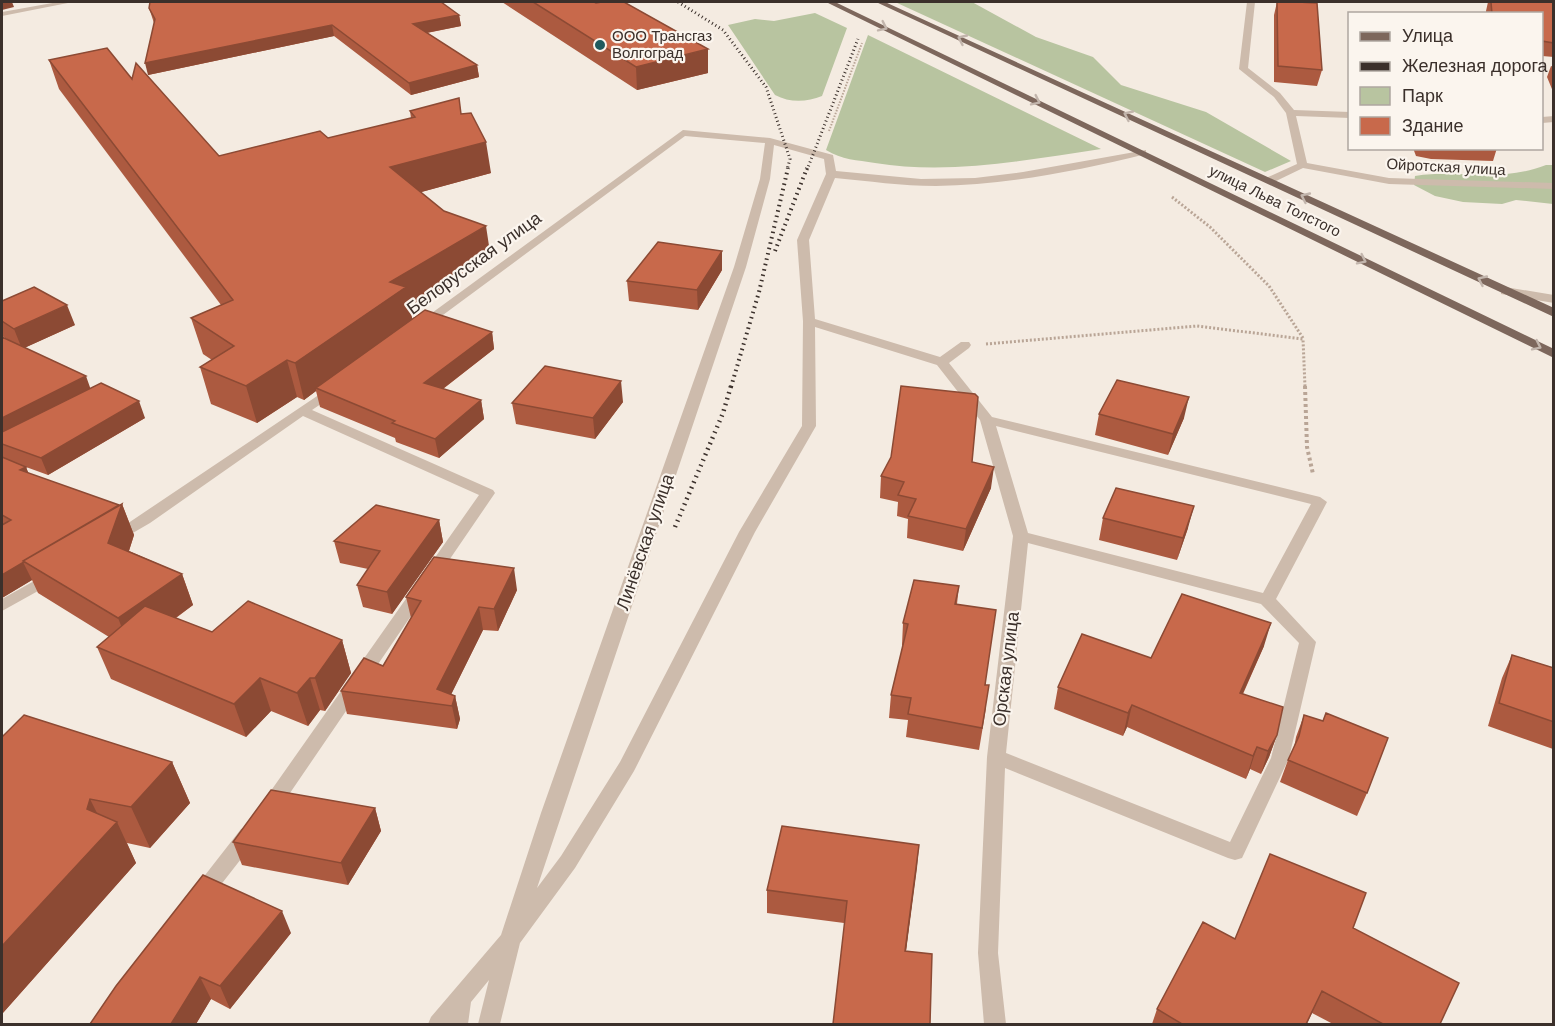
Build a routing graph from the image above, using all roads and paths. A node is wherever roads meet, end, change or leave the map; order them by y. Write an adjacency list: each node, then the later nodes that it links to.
1 (69, 2): 5 (street)
2 (830, 2): 10 (main road, улица Льва Толстого, one-way to 10)
3 (880, 2): 14 (main road, улица Льва Толстого, one-way to 3)
4 (1251, 2): 7 (street)
5 (2, 14)
6 (863, 39): 11 (path)
7 (1291, 113): 8 (street); 12 (street)
8 (1348, 115)
9 (770, 141): 11 (street, Белорусская улица); 21 (street, Белорусская улица); 39 (street, Линёвская улица)
10 (1142, 152): 13 (street); 24 (main road, улица Льва Толстого, one-way to 24)
11 (829, 157): 13 (street)
12 (1302, 165): 14 (street); 15 (street, Ойротская улица)
13 (831, 174): 20 (street, Линёвская улица)
14 (1270, 180): 17 (main road, улица Льва Толстого, one-way to 14)
15 (1554, 186)
16 (1167, 193): 22 (path)
17 (1505, 291): 18 (street); 19 (main road, улица Льва Толстого)
18 (1554, 298)
19 (1554, 313)
20 (809, 321): 25 (street); 39 (street, Линёвская улица)
21 (407, 335)
22 (1303, 339): 23 (path); 29 (path)
23 (964, 345): 25 (street)
24 (1554, 354)
25 (942, 362): 28 (street, Орская улица)
26 (350, 376): 27 (street)
27 (302, 411): 31 (street); 38 (street)
28 (987, 420): 29 (street); 32 (street, Орская улица)
29 (1320, 502): 35 (street)
30 (123, 511): 31 (street)
31 (145, 520): 33 (street)
32 (1022, 536): 35 (street); 37 (street, Орская улица)
33 (104, 544)
34 (63, 569): 36 (street)
35 (1267, 600): 37 (street)
36 (2, 606)
37 (996, 757): 44 (street, Орская улица)
38 (195, 903)
39 (510, 940): 40 (street, Линёвская улица); 43 (street, Линёвская улица)
40 (461, 998): 41 (street, Линёвская улица); 42 (street)
41 (439, 1024)
42 (457, 1024)
43 (489, 1024)
44 (995, 1024)

